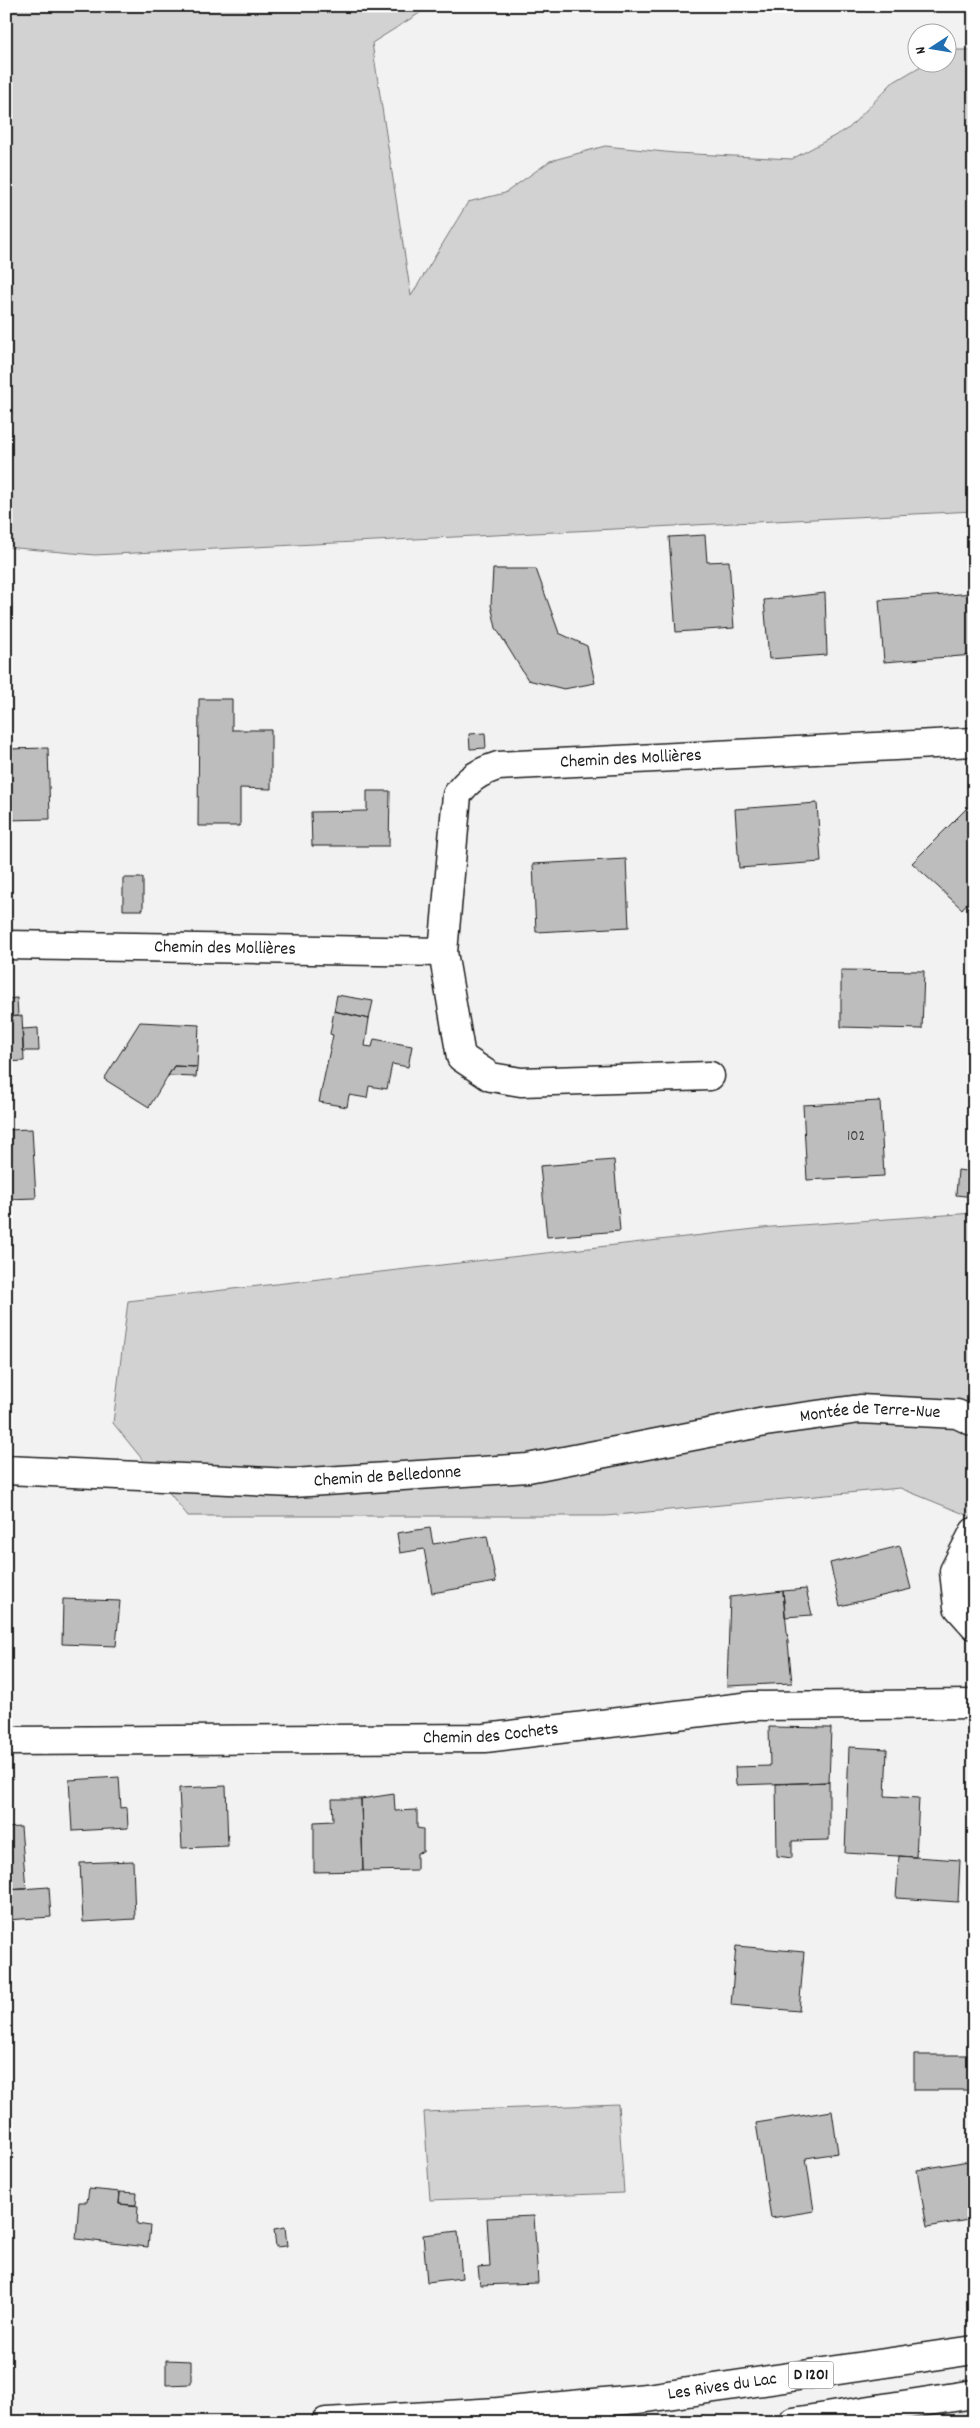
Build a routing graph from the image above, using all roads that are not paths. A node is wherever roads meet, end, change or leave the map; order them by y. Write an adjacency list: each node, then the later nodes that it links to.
1 (974, 742): 3 (street, Chemin des Mollières)
2 (6, 945): 3 (street, Chemin des Mollières)
3 (443, 952): 4 (street, Chemin des Mollières)
4 (710, 1076)
5 (765, 1422): 6 (street, Montée de Terre-Nue); 7 (street, Chemin de Belledonne)
6 (974, 1422)
7 (6, 1470)
8 (974, 1532): 9 (street)
9 (974, 1625)
10 (974, 1704): 11 (street, Chemin des Cochets)
11 (6, 1741)
12 (974, 2350): 14 (street, Les Rives du Lac / D 1201)
13 (974, 2394): 15 (street)
14 (326, 2422)
15 (792, 2422)

